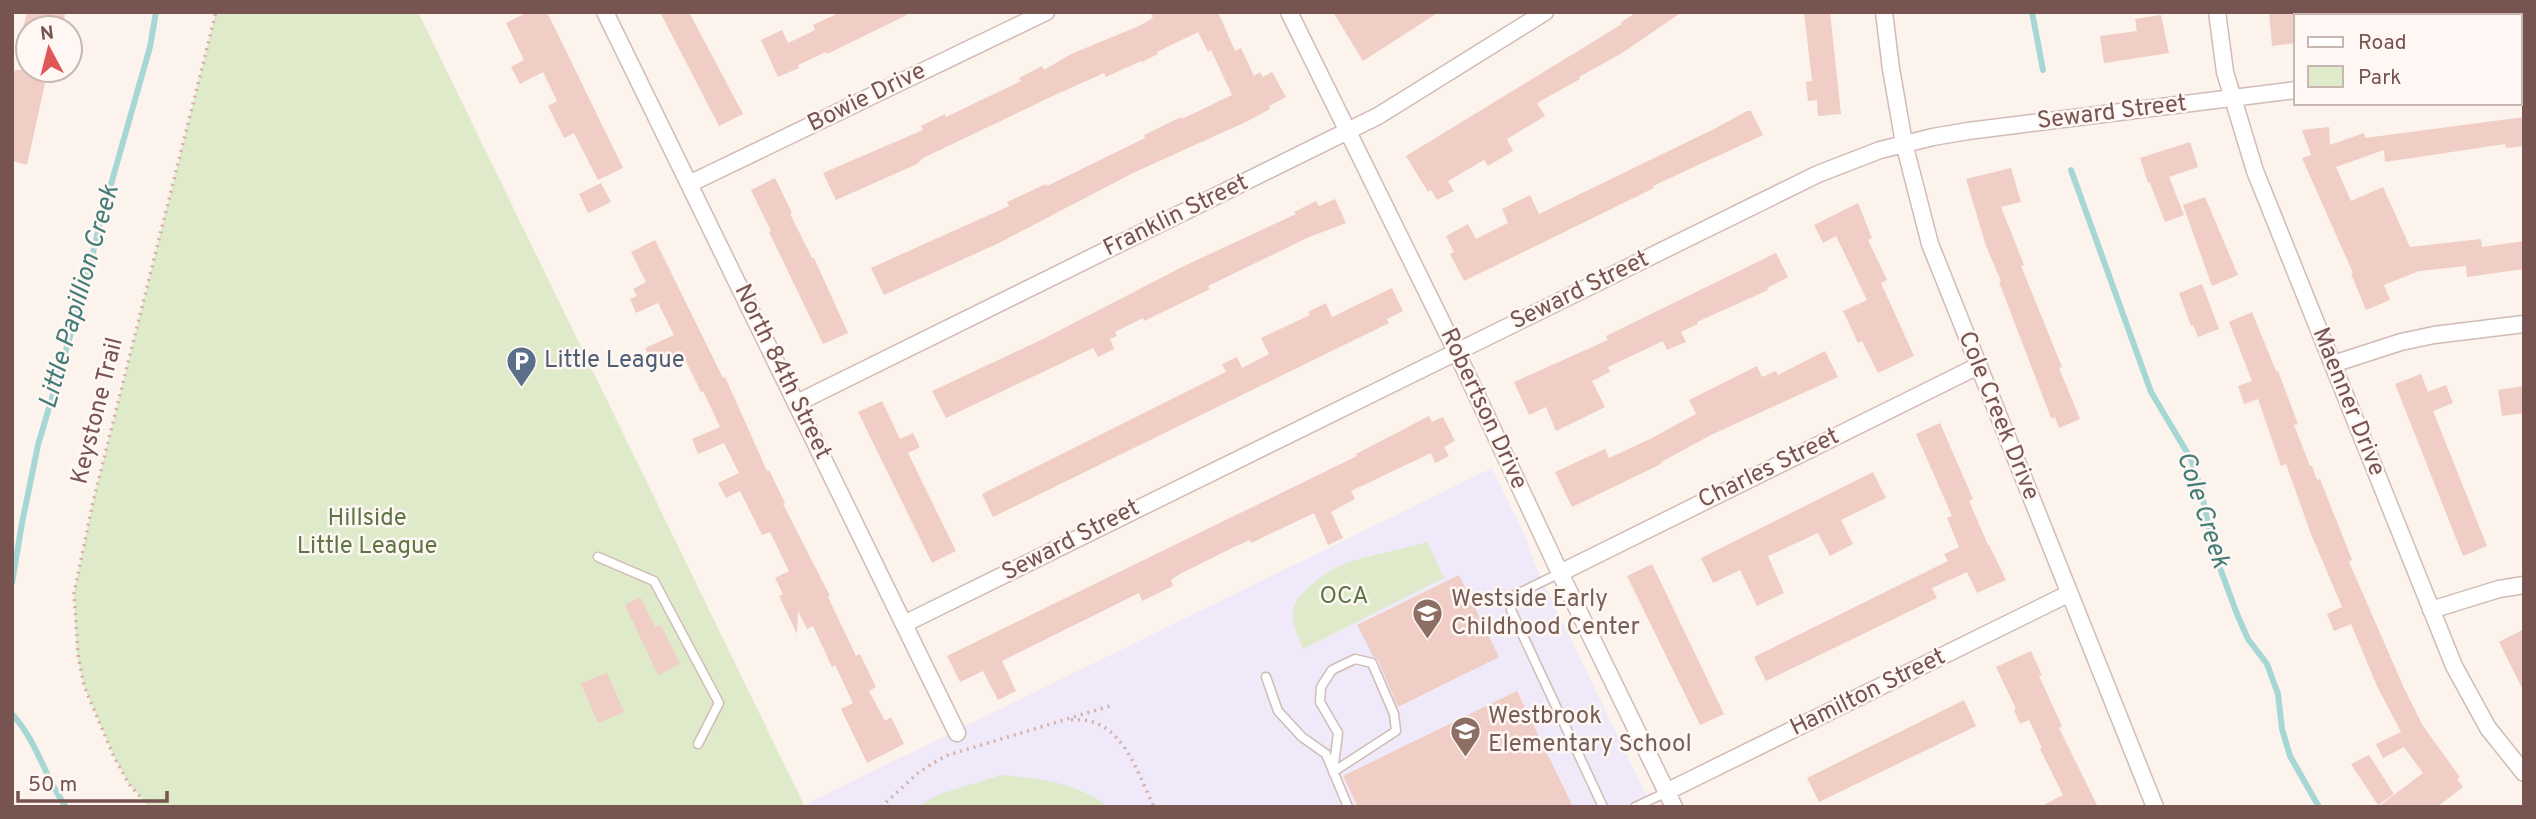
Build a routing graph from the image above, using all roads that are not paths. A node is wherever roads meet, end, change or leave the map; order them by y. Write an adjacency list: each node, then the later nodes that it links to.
1 (605, 12): 11 (street, North 84th Street)
2 (1046, 12): 11 (street, Bowie Drive)
3 (1289, 12): 9 (street, Robertson Drive)
4 (1545, 12): 9 (street, Franklin Street)
5 (1884, 12): 10 (street, Cole Creek Drive)
6 (2217, 12): 8 (street, Maenner Drive)
7 (2294, 90): 8 (street, Seward Street)
8 (2233, 98): 10 (street, Seward Street); 14 (street, Maenner Drive)
9 (1348, 131): 13 (street, Robertson Drive); 16 (street, Franklin Street)
10 (1904, 143): 13 (street, Seward Street); 15 (street, Cole Creek Drive)
11 (689, 184): 16 (street, North 84th Street)
12 (2524, 324): 14 (street)
13 (1456, 351): 18 (street, Robertson Drive); 22 (street, Seward Street)
14 (2333, 365): 21 (street, Maenner Drive)
15 (1978, 366): 18 (street, Charles Street); 20 (street, Cole Creek Drive)
16 (797, 403): 22 (street, North 84th Street)
17 (598, 557): 25 (lane)
18 (1560, 573): 28 (street, Robertson Drive); 30 (lane)
19 (2524, 584): 21 (street)
20 (2068, 594): 28 (street, Hamilton Street); 32 (street, Cole Creek Drive)
21 (2431, 610): 27 (street, Maenner Drive)
22 (904, 624): 24 (street, North 84th Street)
23 (1266, 677): 26 (lane)
24 (957, 733)
25 (698, 744)
26 (1333, 772): 26 (lane); 29 (lane)
27 (2524, 773)
28 (1671, 799): 31 (lane)
29 (1348, 807)
30 (1603, 807)
31 (1635, 807)
32 (2155, 807)

